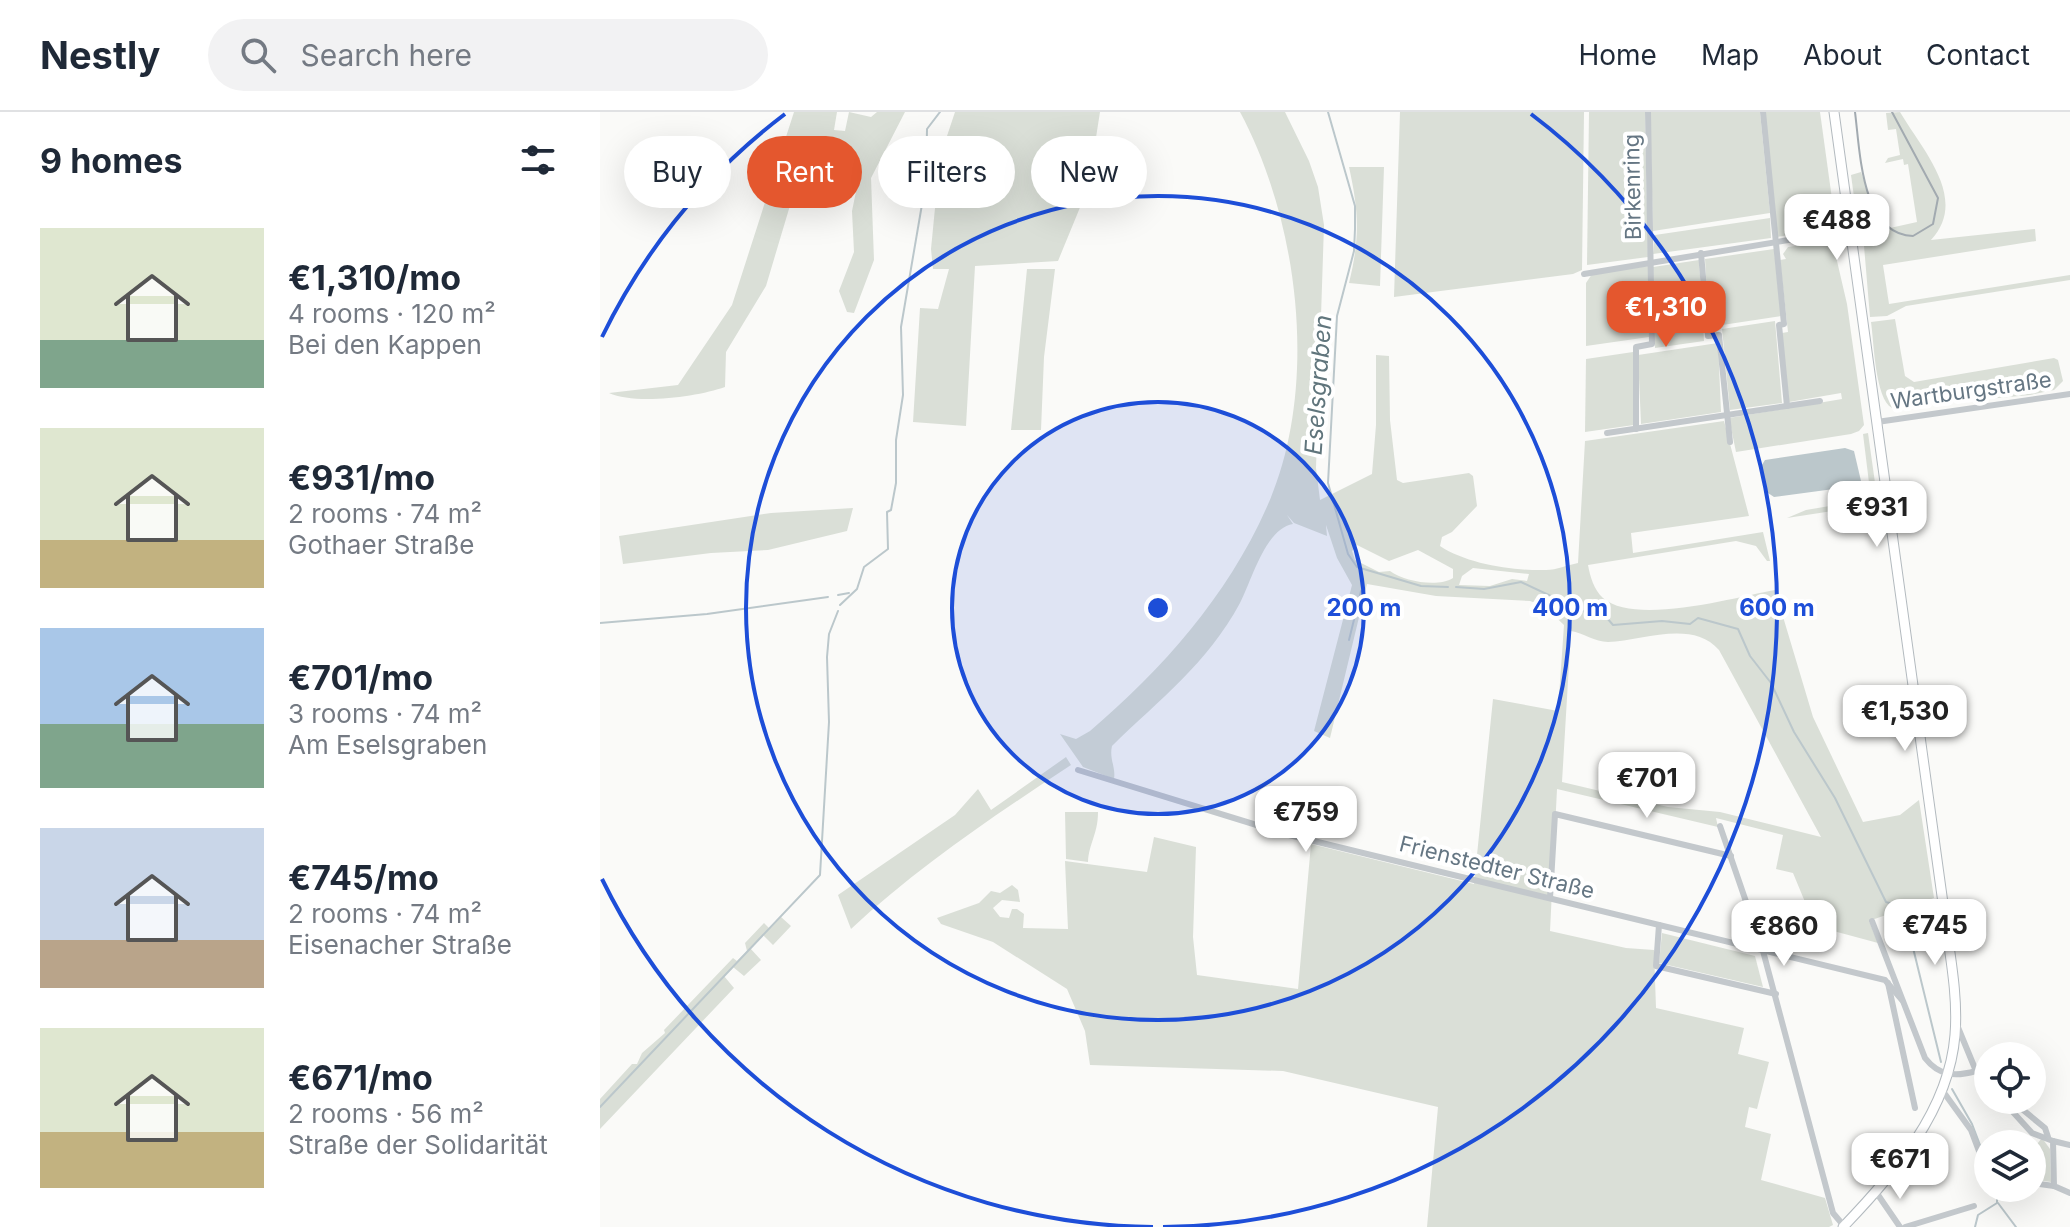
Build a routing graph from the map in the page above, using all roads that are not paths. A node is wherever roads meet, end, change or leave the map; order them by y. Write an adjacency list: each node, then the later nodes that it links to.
1 (1648, 112): 7 (street, Birkenring)
2 (1763, 112): 5 (street)
3 (1834, 112): 4 (main road)
4 (1849, 230): 5 (street); 13 (main road)
5 (1775, 241): 6 (street); 11 (street)
6 (1701, 253): 7 (street); 12 (street)
7 (1651, 261): 8 (street); 14 (street, Birkenring)
8 (1584, 274)
9 (2070, 394): 13 (street, Wartburgstraße)
10 (1820, 401): 11 (street)
11 (1787, 406): 12 (street)
12 (1726, 417): 14 (street); 16 (street)
13 (1877, 422): 27 (main road)
14 (1636, 429): 15 (street)
15 (1607, 433)
16 (1730, 442)
17 (1078, 770): 20 (street, Frienstedter Straße)
18 (1720, 826): 19 (street)
19 (1731, 856): 20 (street); 23 (street)
20 (1550, 898): 22 (street, Frienstedter Straße)
21 (1872, 921): 26 (street)
22 (1659, 925): 23 (street, Frienstedter Straße); 25 (street)
23 (1763, 951): 24 (street, Frienstedter Straße); 25 (street)
24 (1888, 982): 26 (street); 32 (street)
25 (1776, 994): 44 (street)
26 (1902, 1000): 30 (street)
27 (1956, 1022): 28 (street); 30 (main road)
28 (1974, 1066)
29 (1974, 1072): 30 (street)
30 (1948, 1074): 31 (main road)
31 (1942, 1090): 35 (street); 40 (main road)
32 (1915, 1108)
33 (2015, 1114): 36 (street)
34 (2028, 1114): 36 (street)
35 (1974, 1138)
36 (2050, 1139): 37 (street); 39 (street)
37 (2070, 1145)
38 (2046, 1185): 39 (street)
39 (2054, 1186): 41 (street)
40 (1876, 1192): 44 (main road); 45 (street)
41 (2070, 1193)
42 (1974, 1206): 43 (street)
43 (1919, 1225): 45 (street)
44 (1843, 1226)
45 (1902, 1227)

